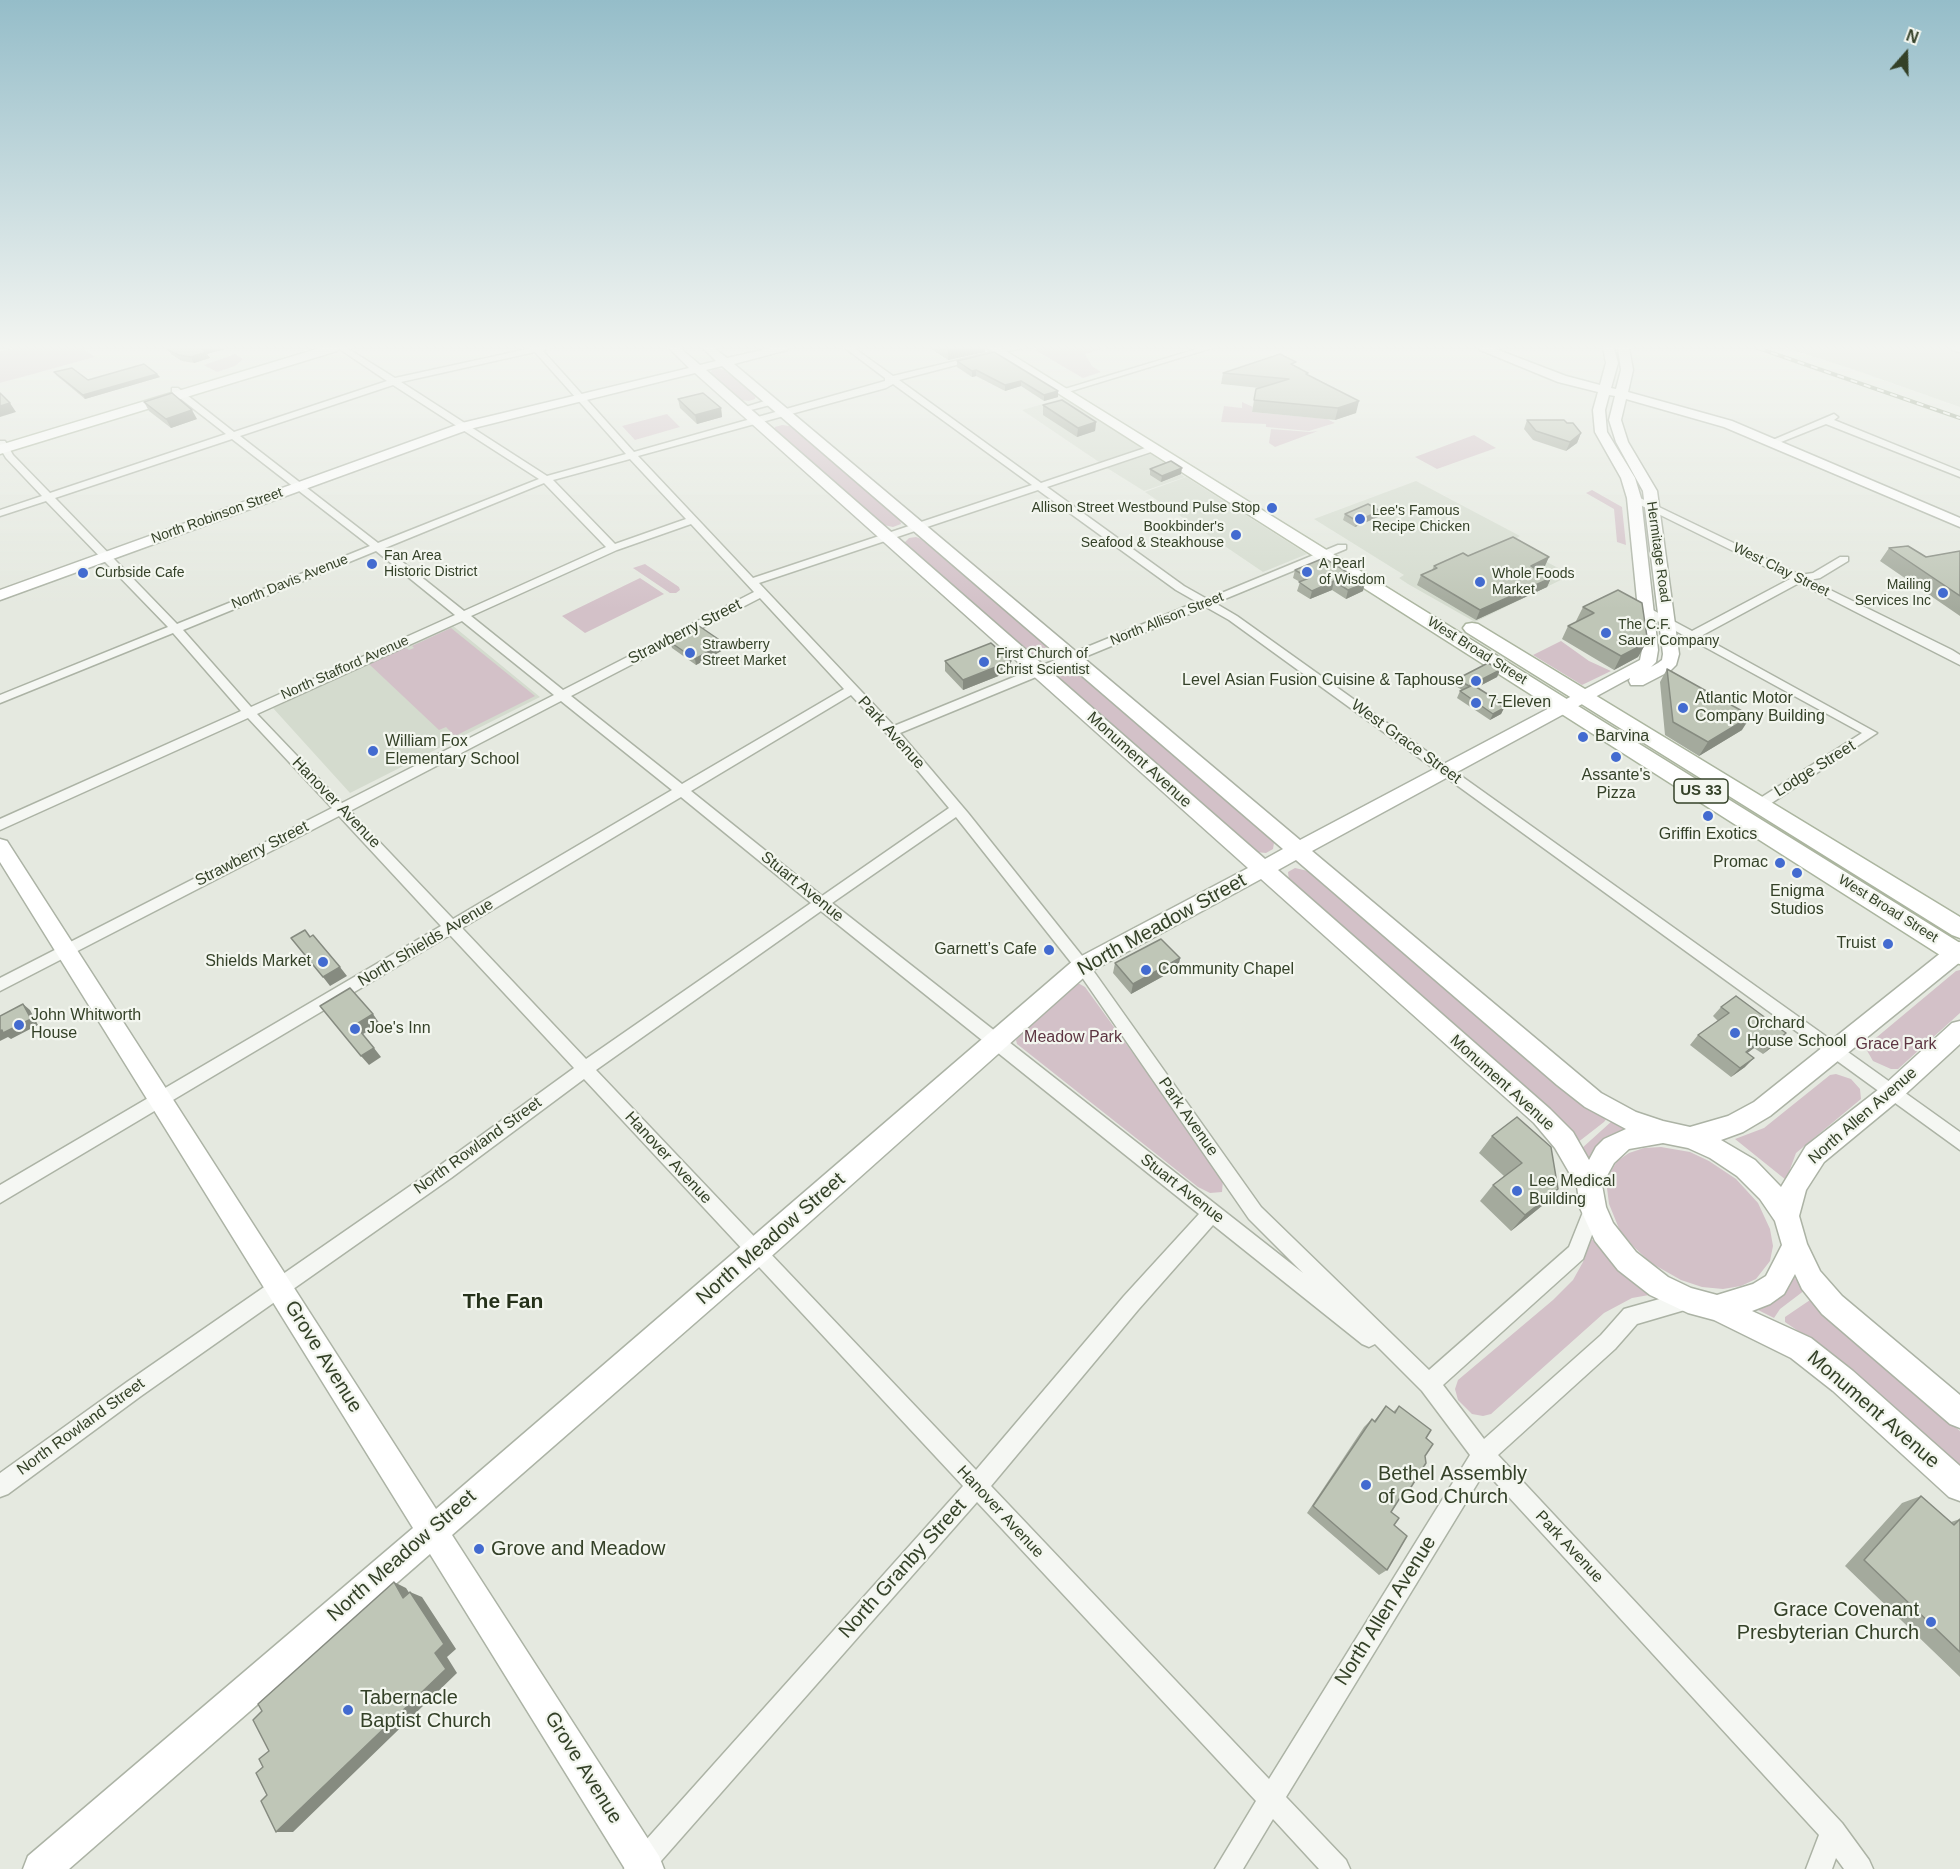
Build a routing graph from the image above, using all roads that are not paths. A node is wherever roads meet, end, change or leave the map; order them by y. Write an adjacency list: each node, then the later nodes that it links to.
1 (37, 435): 18 (main road)
2 (234, 435): 24 (street, Stuart Avenue); 26 (street)
3 (440, 435): 24 (street, North Robinson Street)
4 (480, 435): 23 (street)
5 (614, 435): 20 (street, Park Avenue)
6 (682, 435): 20 (street, North Davis Avenue)
7 (773, 435): 34 (street, Monument Avenue)
8 (811, 435): 33 (street, Monument Avenue)
9 (970, 435): 25 (street, West Grace Street)
10 (1135, 435): 19 (main road, West Broad Street / US 33)
11 (1159, 435): 21 (main road)
12 (1603, 435): 27 (street, Hermitage Road)
13 (1620, 435): 28 (street, Hermitage Road)
14 (1763, 435): 17 (street)
15 (1789, 435): 17 (street)
16 (1863, 435): 22 (street)
17 (1778, 440): 30 (street); 32 (street)
18 (2, 446): 26 (street, Hanover Avenue)
19 (1154, 447): 25 (street, Strawberry Street); 36 (main road, West Broad Street / US 33)
20 (629, 451): 23 (street, North Davis Avenue); 31 (street, Park Avenue)
21 (1224, 474)
22 (1960, 474)
23 (546, 479): 35 (street, North Davis Avenue); 37 (street)
24 (300, 486): 35 (street, Stuart Avenue); 38 (street, North Robinson Street)
25 (1042, 487): 33 (street, Strawberry Street); 44 (street, West Grace Street)
26 (49, 497): 29 (street); 38 (street, Hanover Avenue)
27 (1634, 498): 28 (street, West Clay Street); 45 (street, Hermitage Road)
28 (1651, 506): 40 (street, West Clay Street); 47 (street, Hermitage Road)
29 (0, 513)
30 (1960, 513)
31 (693, 520): 37 (street, North Stafford Avenue); 41 (street, Park Avenue)
32 (1960, 523)
33 (918, 527): 34 (street, Strawberry Street); 50 (street, Monument Avenue)
34 (887, 537): 41 (street, Strawberry Street); 52 (street, Monument Avenue)
35 (376, 546): 46 (street, Stuart Avenue); 48 (street, North Davis Avenue)
36 (1325, 546): 44 (street, North Allison Street); 56 (main road, West Broad Street / US 33); 56 (main road, West Broad Street / US 33)
37 (613, 548): 46 (street, North Stafford Avenue)
38 (106, 556): 43 (street, North Robinson Street); 48 (street, Hanover Avenue)
39 (1844, 559): 40 (street)
40 (1798, 579): 49 (street); 51 (street, West Clay Street)
41 (752, 582): 42 (street, Park Avenue)
42 (761, 593): 53 (street, Park Avenue); 54 (street, Strawberry Street)
43 (0, 595)
44 (1206, 603): 50 (street, North Allison Street); 59 (street, West Grace Street)
45 (1645, 610): 47 (street); 56 (street, North Meadow Street)
46 (461, 615): 54 (street, Stuart Avenue); 57 (street, North Stafford Avenue)
47 (1667, 623): 49 (street); 56 (street, North Meadow Street)
48 (175, 628): 55 (street, North Davis Avenue); 57 (street, Hanover Avenue)
49 (1692, 636): 61 (street, Lodge Street)
50 (1072, 658): 52 (street, North Allison Street); 66 (street, Monument Avenue)
51 (1960, 661)
52 (1039, 671): 58 (street, North Allison Street); 67 (street, Monument Avenue)
53 (851, 690): 58 (street, Park Avenue); 60 (street, North Shields Avenue)
54 (561, 696): 60 (street, Stuart Avenue); 62 (street, Strawberry Street)
55 (0, 699)
56 (1581, 702): 59 (street, North Meadow Street); 61 (main road, West Broad Street / US 33); 70 (main road, West Broad Street / US 33)
57 (248, 711): 62 (street, Hanover Avenue); 64 (street, North Stafford Avenue)
58 (892, 732): 63 (street, Park Avenue)
59 (1446, 771): 66 (street, North Meadow Street); 76 (street, West Grace Street)
60 (681, 791): 68 (street, Stuart Avenue); 69 (street, North Shields Avenue)
61 (1759, 805): 70 (main road, West Broad Street / US 33)
62 (341, 809): 69 (street, Hanover Avenue); 71 (street, Strawberry Street)
63 (957, 809): 68 (street, North Rowland Street); 72 (street, Park Avenue)
64 (0, 825)
65 (0, 846): 71 (street, Grove Avenue)
66 (1297, 850): 67 (street, North Meadow Street); 80 (street, Monument Avenue)
67 (1262, 869): 72 (street, North Meadow Street); 84 (street, Monument Avenue)
68 (822, 903): 75 (street, Stuart Avenue); 77 (street, North Rowland Street)
69 (453, 926): 77 (street, Hanover Avenue); 79 (street, North Shields Avenue)
70 (1959, 947): 76 (street)
71 (67, 951): 73 (street, Strawberry Street); 79 (street, Grove Avenue)
72 (1082, 966): 75 (street, North Meadow Street); 92 (street, Park Avenue)
73 (0, 985)
74 (1960, 1030): 78 (street, North Allen Avenue)
75 (995, 1042): 85 (street, Stuart Avenue); 88 (street, North Meadow Street)
76 (1834, 1051): 78 (street, West Grace Street); 81 (street)
77 (585, 1069): 88 (street, Hanover Avenue); 89 (street, North Rowland Street)
78 (1891, 1093): 82 (street, West Grace Street); 86 (street, North Allen Avenue)
79 (161, 1100): 83 (street, North Shields Avenue); 89 (street, Grove Avenue)
80 (1663, 1132): 81 (street); 84 (street)
81 (1690, 1138): 86 (street)
82 (1960, 1142)
83 (0, 1195)
84 (1591, 1196): 90 (street); 92 (street)
85 (1212, 1212): 92 (street, Stuart Avenue); 97 (street, North Granby Street)
86 (1786, 1216): 87 (street)
87 (1795, 1246): 91 (street); 93 (street)
88 (757, 1252): 97 (street, Hanover Avenue); 98 (street, North Meadow Street)
89 (279, 1288): 95 (street, North Rowland Street); 98 (street, Grove Avenue)
90 (1688, 1300): 91 (street); 94 (street, North Allen Avenue)
91 (1717, 1308): 96 (street, Monument Avenue)
92 (1429, 1384): 94 (street, Park Avenue)
93 (1960, 1414)
94 (1483, 1454): 99 (street, North Allen Avenue); 100 (street, Park Avenue)
95 (0, 1486)
96 (1960, 1486)
97 (976, 1487): 99 (street, Hanover Avenue); 101 (street, North Granby Street)
98 (433, 1530): 101 (street, Grove Avenue); 102 (street, North Meadow Street)
99 (1270, 1799): 103 (street, North Allen Avenue); 104 (street, Hanover Avenue)
100 (1833, 1832): 105 (street); 106 (street, Park Avenue)
101 (642, 1867)
102 (41, 1869)
103 (1228, 1869)
104 (1337, 1869)
105 (1819, 1869)
106 (1860, 1869)

